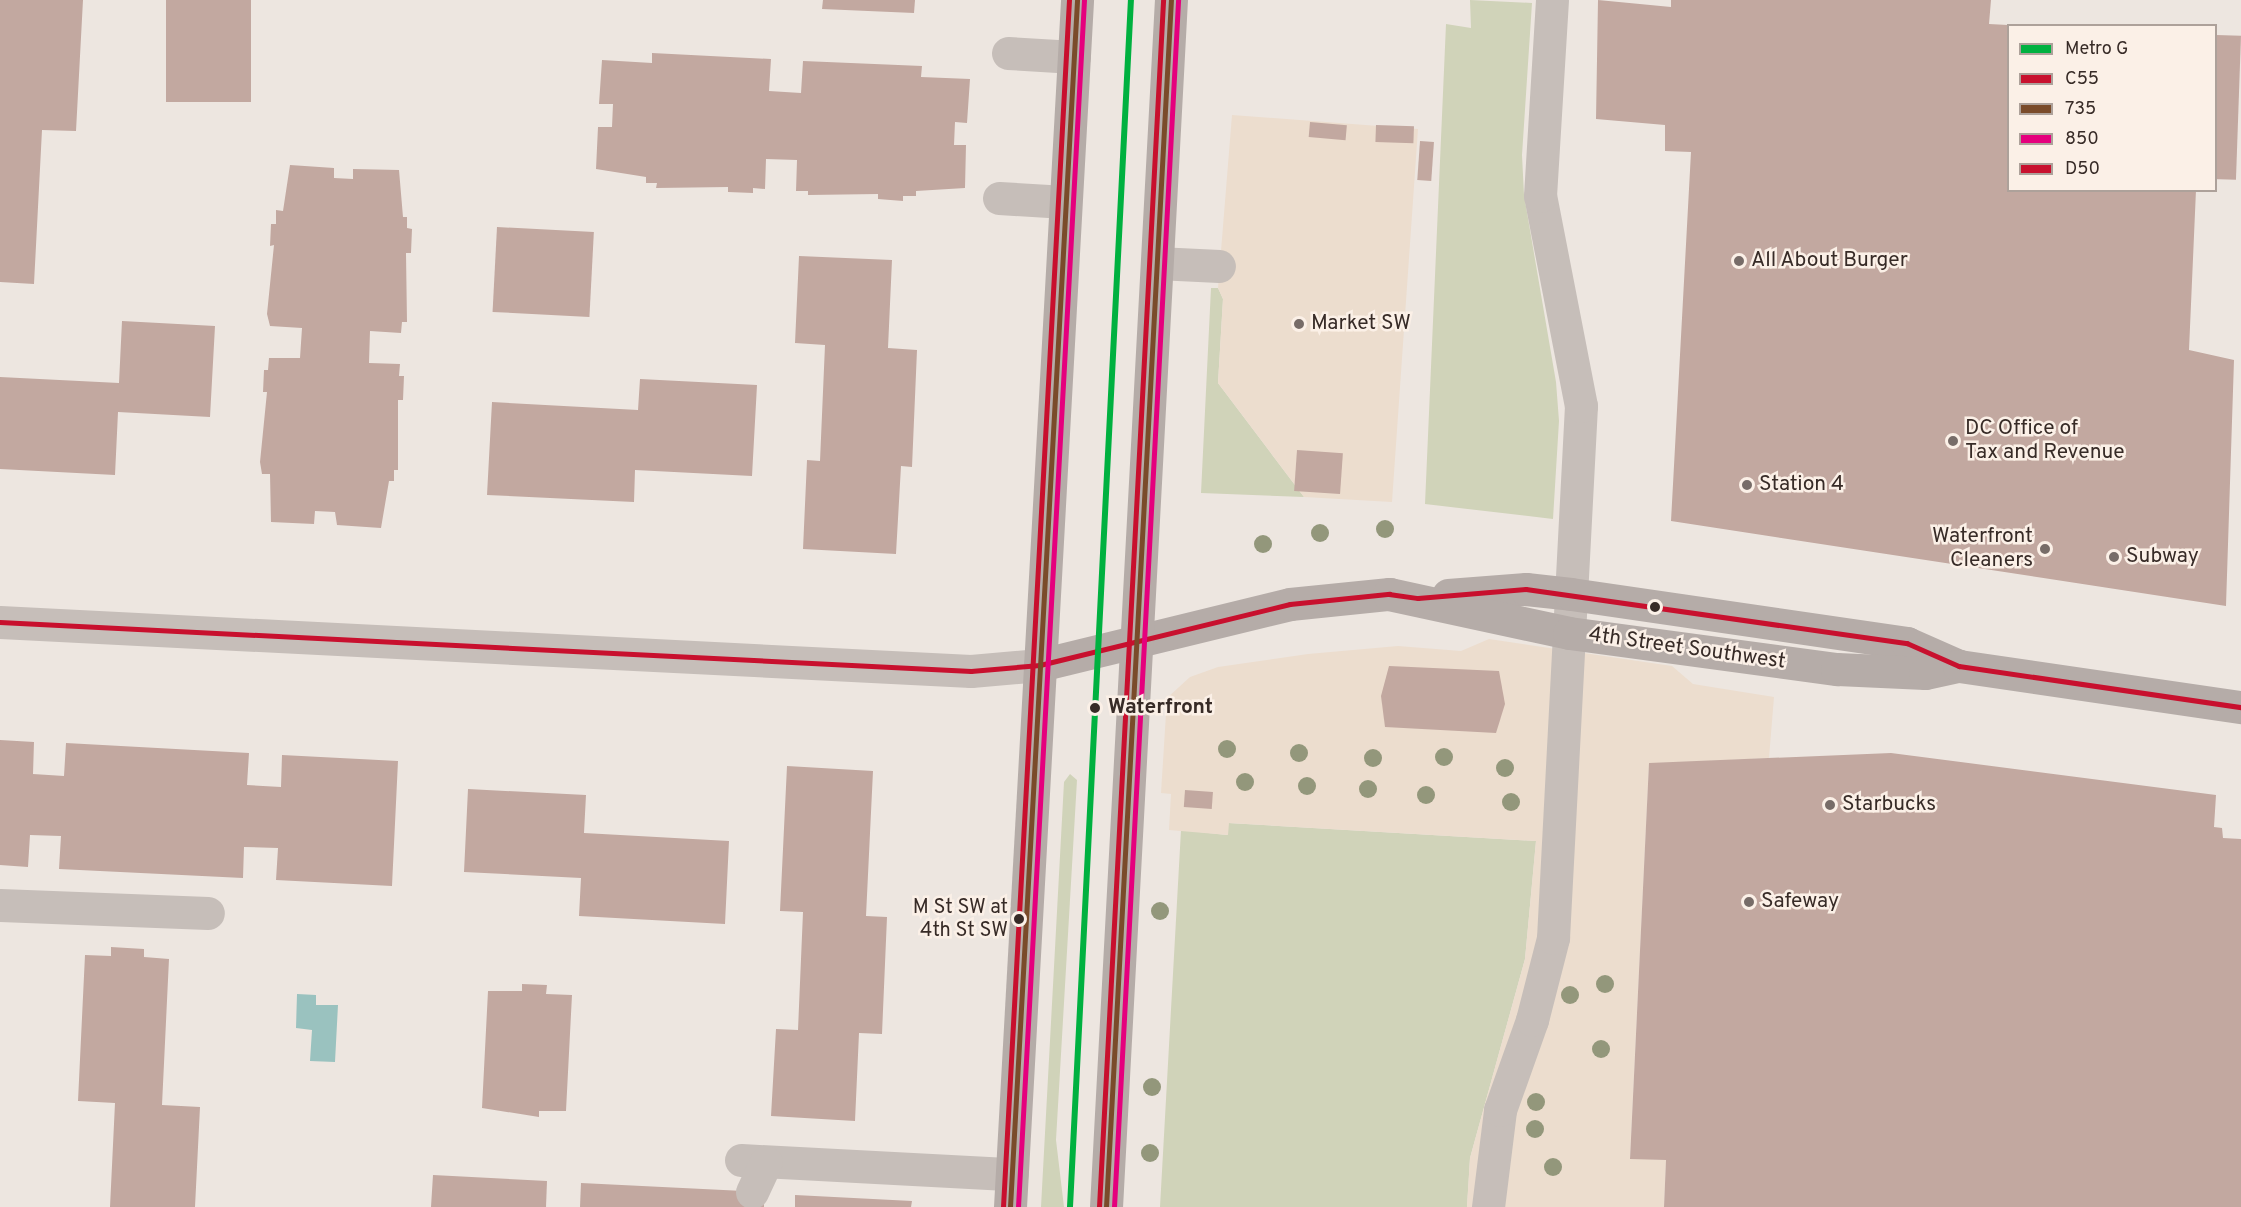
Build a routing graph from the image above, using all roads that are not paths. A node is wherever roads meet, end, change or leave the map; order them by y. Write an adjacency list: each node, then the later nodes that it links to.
1 (1077, 0): 5 (main road)
2 (1171, 0): 8 (main road)
3 (1552, 0): 10 (street)
4 (1008, 53): 5 (street)
5 (1074, 57): 7 (main road)
6 (999, 198): 7 (street)
7 (1065, 202): 15 (main road)
8 (1157, 263): 9 (street); 14 (main road)
9 (1220, 266)
10 (1571, 594): 11 (main road, 4th Street Southwest); 13 (street); 16 (main road, 4th Street Southwest)
11 (1418, 597): 13 (main road, 4th Street Southwest); 14 (main road, 4th Street Southwest)
12 (0, 622): 15 (street, 4th Street Southwest)
13 (1569, 633): 16 (main road, 4th Street Southwest); 24 (street)
14 (1137, 642): 15 (main road, 4th Street Southwest); 23 (main road)
15 (1040, 665): 20 (main road)
16 (1959, 666): 17 (main road, 4th Street Southwest)
17 (2241, 707)
18 (0, 905): 19 (street)
19 (208, 913)
20 (1012, 1174): 21 (street); 22 (main road)
21 (752, 1192)
22 (1010, 1207)
23 (1106, 1207)
24 (1488, 1207)

